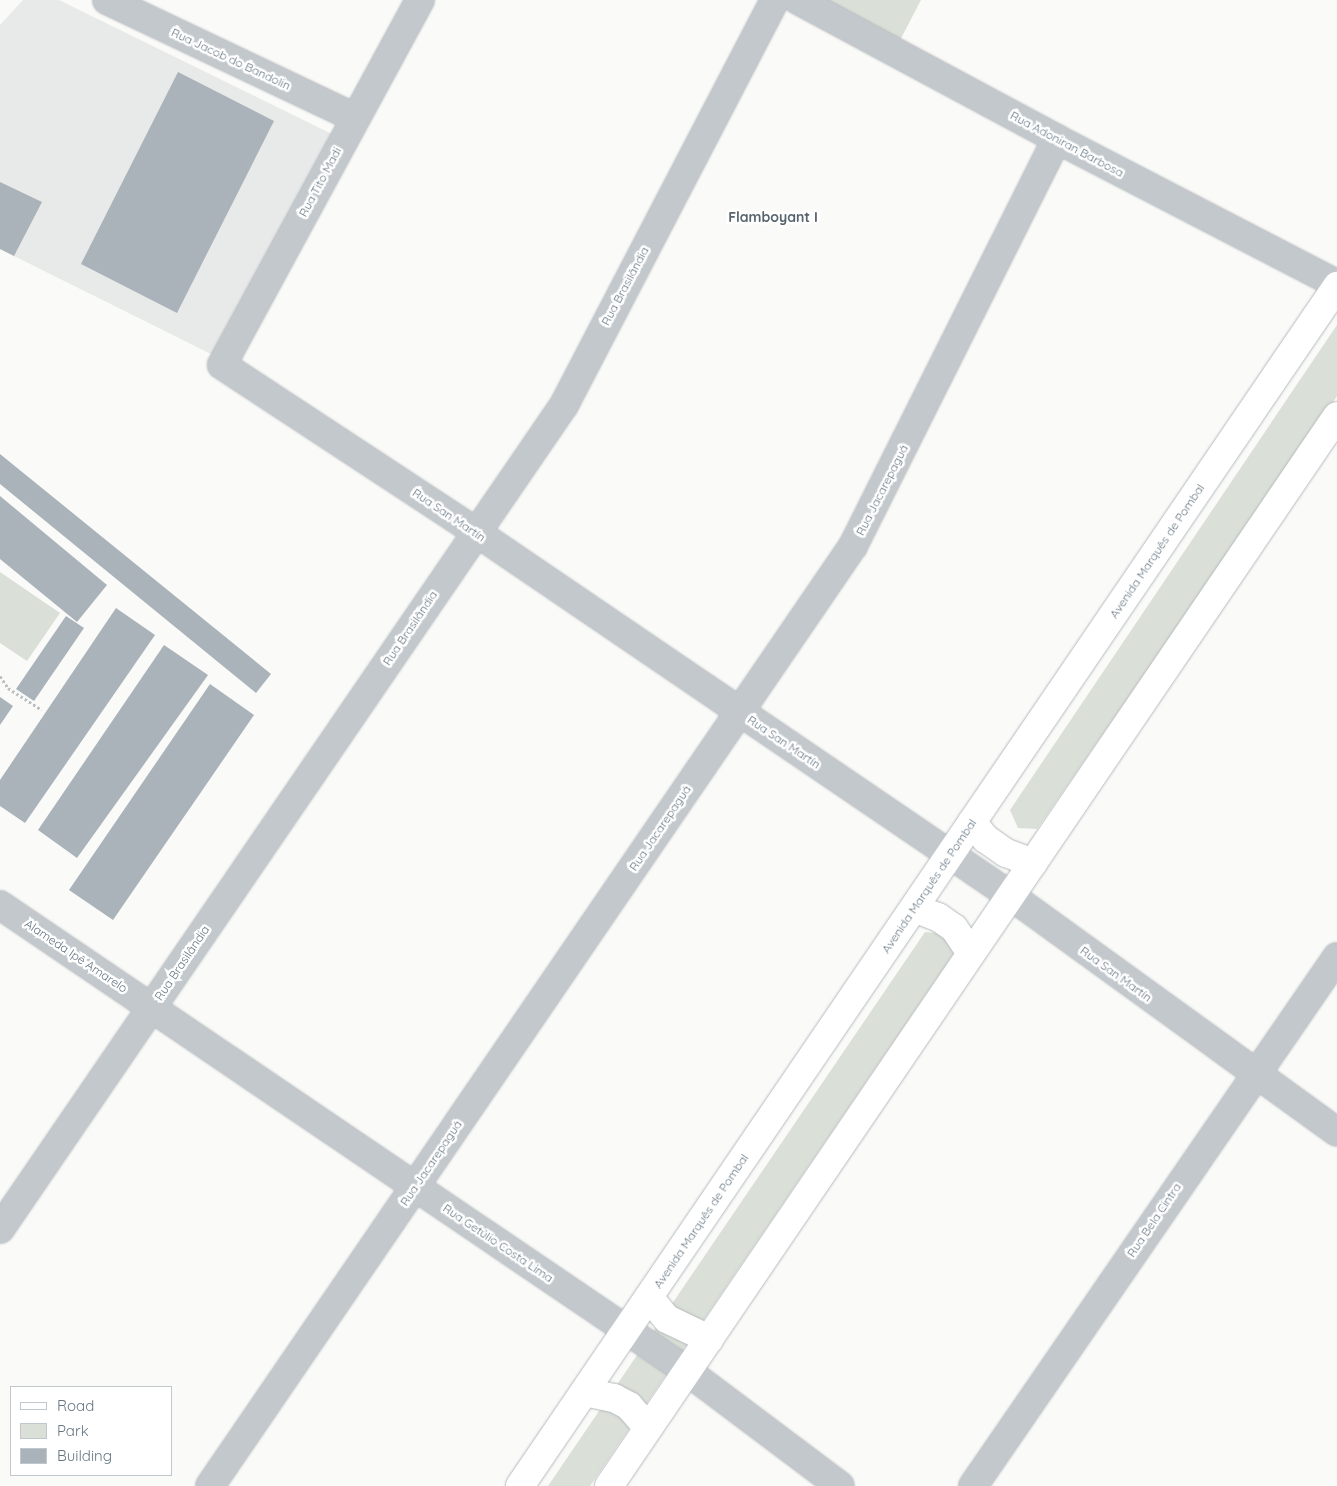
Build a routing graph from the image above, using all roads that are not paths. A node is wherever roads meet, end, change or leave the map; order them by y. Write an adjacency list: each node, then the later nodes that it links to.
1 (107, 0): 5 (street, Rua Jacob do Bandolin)
2 (420, 0): 5 (street, Rua Tito Madi)
3 (774, 0): 10 (street, Rua Brasilândia)
4 (798, 0): 6 (street, Rua Adoniran Barbosa)
5 (355, 118): 8 (street, Rua Tito Madi)
6 (1056, 139): 7 (street, Rua Adoniran Barbosa); 11 (street, Rua Jacarepaguá)
7 (1337, 285): 12 (main road, Avenida Marquês de Pombal)
8 (222, 365): 10 (street, Rua San Martín)
9 (1335, 423): 14 (main road)
10 (476, 532): 11 (street, Rua San Martín); 20 (street, Rua Brasilândia)
11 (740, 712): 13 (street, Rua San Martín); 23 (street, Rua Jacarepaguá)
12 (972, 822): 13 (main road, Avenida Marquês de Pombal); 14 (main road)
13 (950, 855): 15 (street, Rua San Martín); 17 (main road, Avenida Marquês de Pombal)
14 (1033, 863): 15 (main road)
15 (1011, 896): 18 (main road); 21 (street, Rua San Martín)
16 (0, 905): 20 (street, Alameda Ipê Amarelo)
17 (914, 908): 18 (main road); 25 (main road, Avenida Marquês de Pombal)
18 (971, 953): 27 (main road)
19 (1337, 957): 21 (street, Rua Bela Cintra)
20 (151, 1007): 23 (street, Rua Getúlio Costa Lima); 24 (street, Rua Brasilândia)
21 (1253, 1074): 22 (street, Rua San Martín); 35 (street, Rua Bela Cintra)
22 (1337, 1132)
23 (415, 1186): 26 (street, Rua Getúlio Costa Lima); 31 (street, Rua Jacarepaguá)
24 (0, 1229)
25 (649, 1297): 26 (main road, Avenida Marquês de Pombal); 27 (main road)
26 (627, 1330): 28 (street, Rua Getúlio Costa Lima); 29 (main road, Avenida Marquês de Pombal)
27 (709, 1339): 28 (main road)
28 (687, 1371): 30 (main road); 34 (street, Rua Getúlio Costa Lima)
29 (585, 1392): 30 (main road); 32 (main road, Avenida Marquês de Pombal)
30 (648, 1428): 33 (main road)
31 (210, 1486)
32 (520, 1486)
33 (609, 1486)
34 (840, 1486)
35 (973, 1486)

